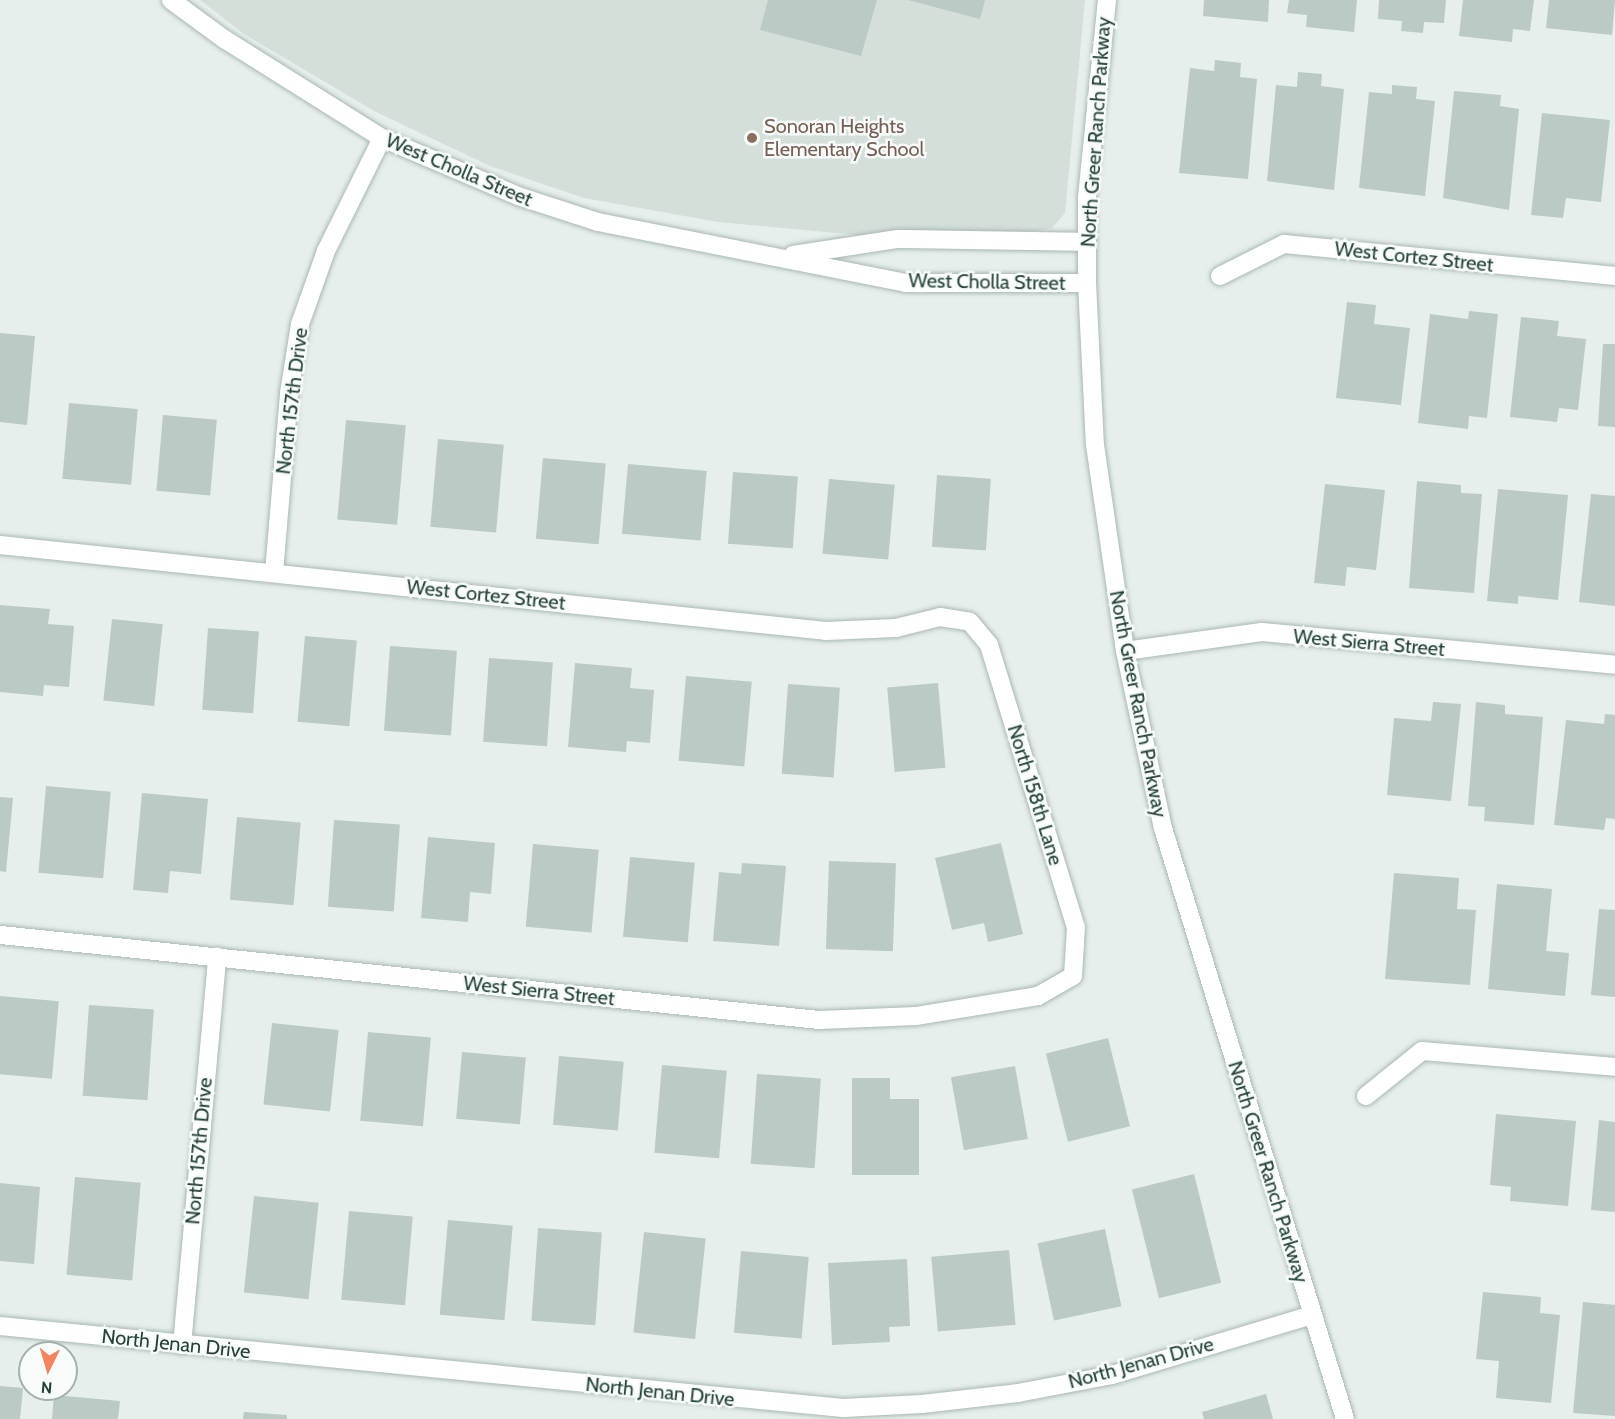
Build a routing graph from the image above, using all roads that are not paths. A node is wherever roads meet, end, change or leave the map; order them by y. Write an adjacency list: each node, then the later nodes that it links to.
1 (171, 0): 3 (street, West Cholla Street)
2 (1107, 0): 4 (street, North Greer Ranch Parkway)
3 (382, 138): 5 (street, West Cholla Street); 10 (street, North 157th Drive)
4 (1086, 242): 5 (street, West Cholla Street); 8 (street, North Greer Ranch Parkway)
5 (782, 256): 8 (street, West Cholla Street)
6 (1220, 276): 7 (street, West Cortez Street)
7 (1615, 276)
8 (1087, 283): 12 (street, North Greer Ranch Parkway)
9 (0, 545): 10 (street, West Cortez Street)
10 (274, 573): 11 (street, West Cortez Street)
11 (970, 622): 16 (street, North 158th Lane)
12 (1125, 651): 13 (street, West Sierra Street); 19 (street, North Greer Ranch Parkway)
13 (1615, 665)
14 (0, 935): 15 (street, West Sierra Street)
15 (217, 957): 16 (street, West Sierra Street); 21 (street, North 157th Drive)
16 (1073, 976)
17 (1615, 1067): 18 (street)
18 (1366, 1096)
19 (1312, 1315): 21 (street, North Jenan Drive); 22 (street, North Greer Ranch Parkway)
20 (0, 1326): 21 (street, North Jenan Drive)
21 (182, 1345)
22 (1345, 1419)

